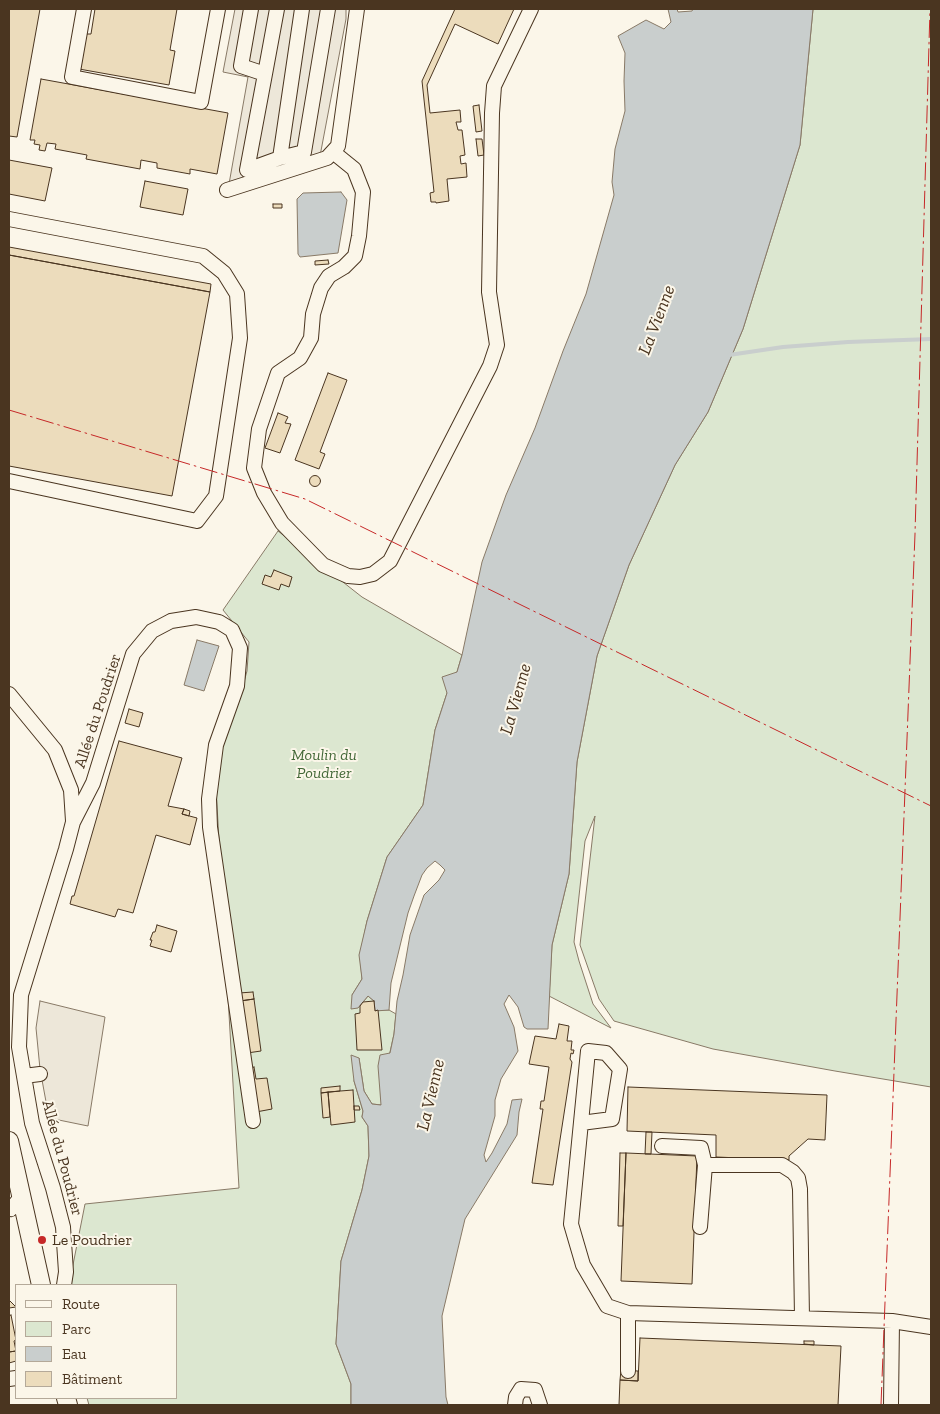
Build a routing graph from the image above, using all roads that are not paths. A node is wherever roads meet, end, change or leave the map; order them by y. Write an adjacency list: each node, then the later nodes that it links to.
1 (84, 9): 2 (street)
2 (218, 9)
3 (251, 9): 9 (street)
4 (277, 9): 9 (street)
5 (302, 9): 11 (street)
6 (328, 9): 11 (street)
7 (357, 9): 10 (street)
8 (531, 9): 10 (street)
9 (265, 74): 11 (street)
10 (333, 152): 12 (street)
11 (280, 158)
12 (227, 190)
13 (9, 219): 14 (street)
14 (9, 481)
15 (9, 694): 16 (street)
16 (73, 822): 18 (street, Allée du Poudrier); 19 (street, Allée du Poudrier)
17 (40, 1074): 18 (street)
18 (24, 1076): 27 (street, Allée du Poudrier)
19 (253, 1121)
20 (581, 1123): 20 (street); 28 (street)
21 (9, 1141): 24 (main road)
22 (662, 1146): 23 (street)
23 (705, 1165): 25 (street); 29 (street)
24 (15, 1202): 26 (main road)
25 (700, 1227)
26 (41, 1284)
27 (64, 1284)
28 (628, 1313): 29 (street); 32 (street)
29 (802, 1318): 30 (street)
30 (892, 1321): 31 (street); 35 (street)
31 (931, 1327)
32 (628, 1371)
33 (516, 1402): 34 (street)
34 (540, 1405)
35 (891, 1405)

